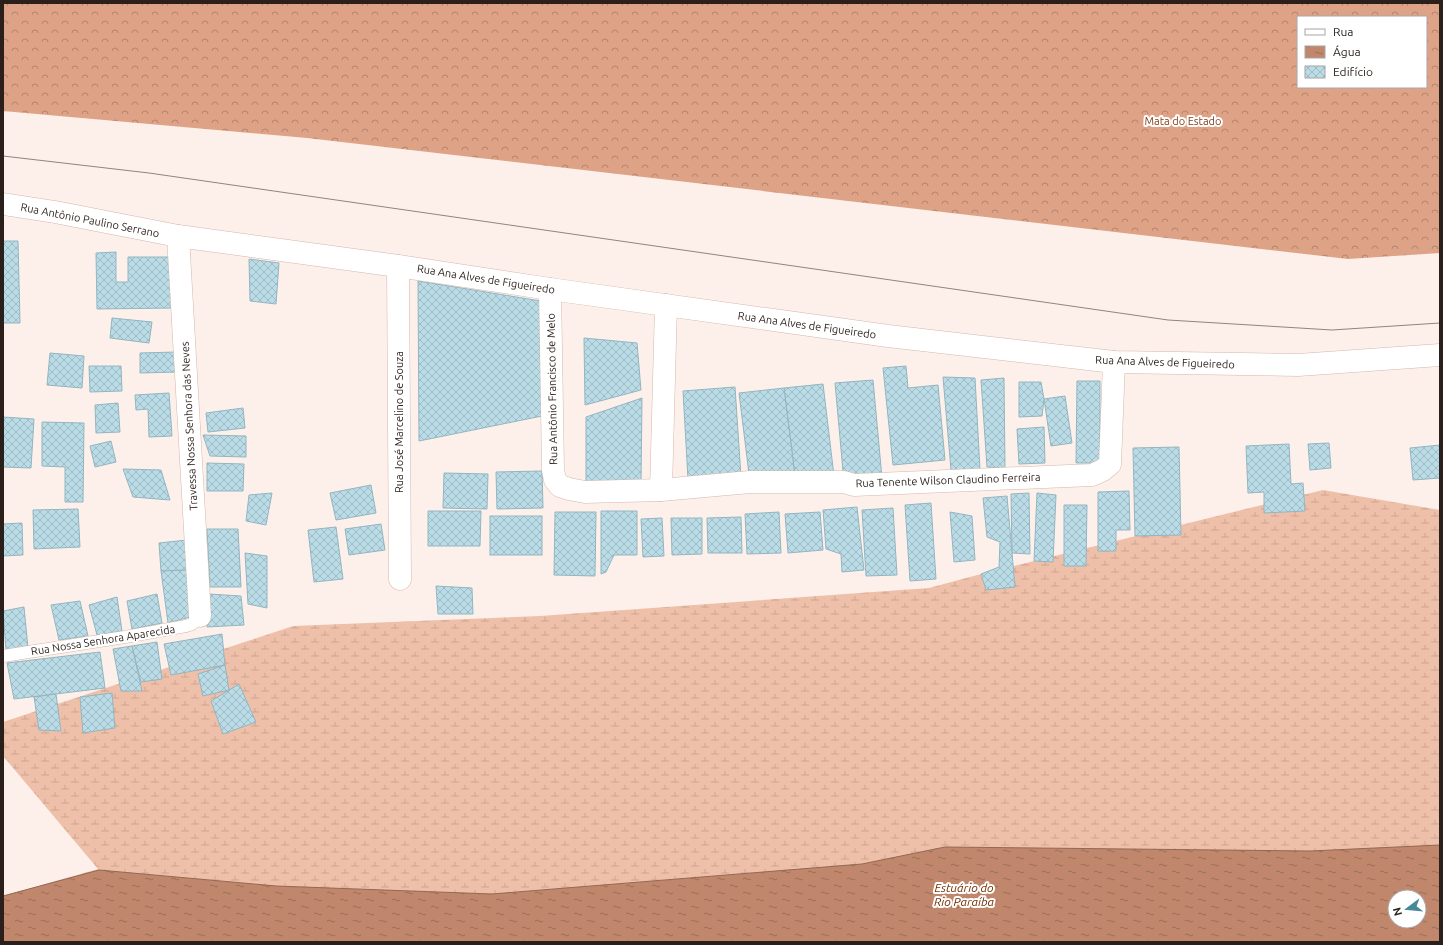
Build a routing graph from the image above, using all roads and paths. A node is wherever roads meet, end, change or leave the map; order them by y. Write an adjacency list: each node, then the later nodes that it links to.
1 (3, 204): 2 (street, Rua Antônio Paulino Serrano)
2 (178, 236): 3 (street, Rua Ana Alves de Figueiredo); 11 (street, Travessa Nossa Senhora das Neves)
3 (398, 266): 4 (street, Rua Ana Alves de Figueiredo); 10 (street, Rua José Marcelino de Souza)
4 (550, 289): 5 (street, Rua Ana Alves de Figueiredo); 9 (street, Rua Antônio Francisco de Melo)
5 (666, 305): 7 (street, Rua Ana Alves de Figueiredo); 8 (street)
6 (1440, 355): 7 (street, Rua Ana Alves de Figueiredo)
7 (1114, 362): 8 (street, Rua Tenente Wilson Claudino Ferreira)
8 (661, 490): 9 (street, Rua Tenente Wilson Claudino Ferreira)
9 (585, 492)
10 (400, 579)
11 (200, 616): 12 (lane, Rua Nossa Senhora Aparecida)
12 (3, 656)

